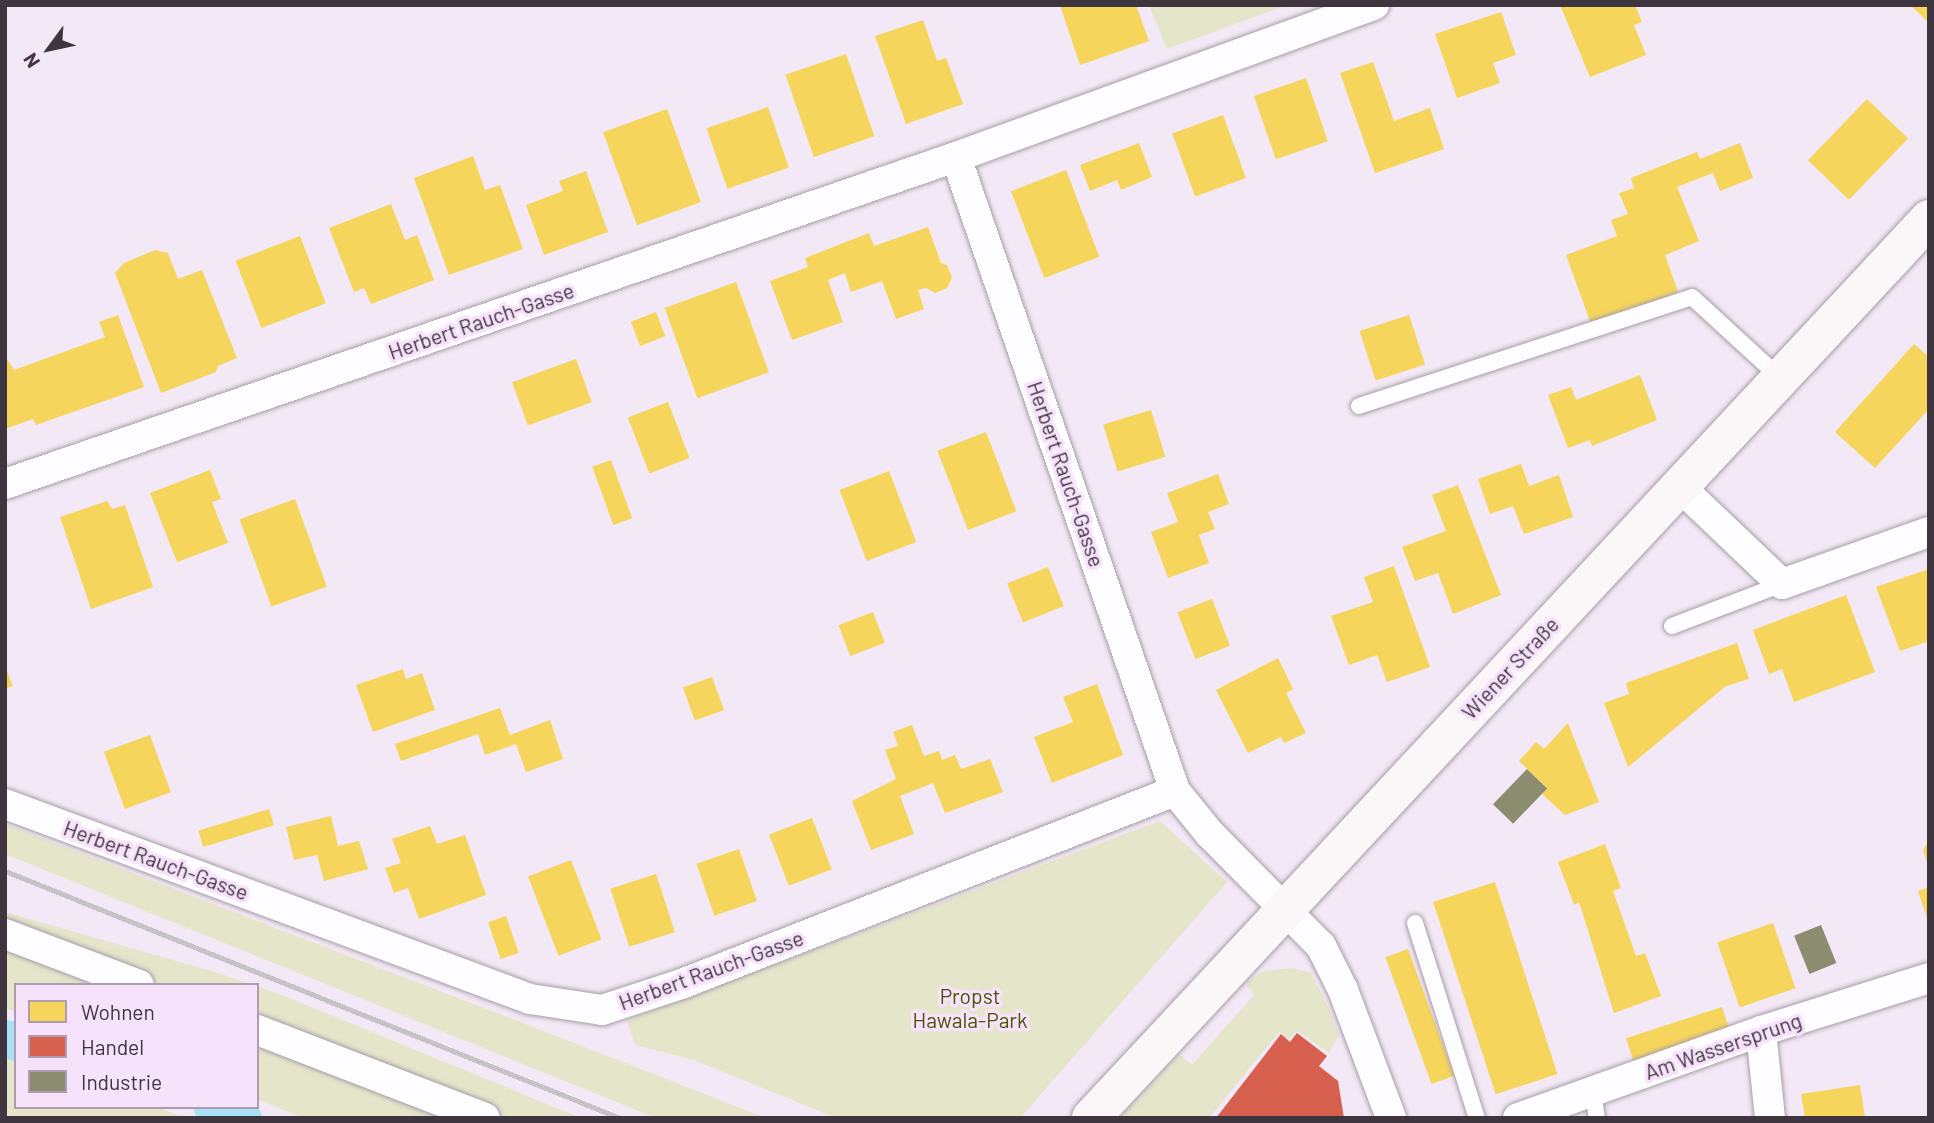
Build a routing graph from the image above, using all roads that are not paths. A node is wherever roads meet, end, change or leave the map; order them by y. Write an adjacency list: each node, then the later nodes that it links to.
1 (1374, 5): 2 (street, Herbert Rauch-Gasse)
2 (956, 158): 6 (street, Herbert Rauch-Gasse); 11 (street, Herbert Rauch-Gasse)
3 (1929, 219): 4 (main road, Wiener Straße)
4 (1780, 378): 5 (lane); 7 (main road, Wiener Straße)
5 (1359, 405)
6 (5, 484)
7 (1679, 486): 9 (street); 13 (main road, Wiener Straße)
8 (1929, 532): 9 (street)
9 (1782, 584): 10 (lane)
10 (1672, 626)
11 (1175, 791): 12 (street, Herbert Rauch-Gasse); 13 (street, Herbert Rauch-Gasse)
12 (5, 804)
13 (1287, 907): 22 (main road, Wiener Straße); 23 (street, Herbert Rauch-Gasse)
14 (1415, 923): 24 (lane)
15 (5, 934): 17 (street)
16 (1929, 978): 19 (street, Am Wassersprung)
17 (134, 983)
18 (259, 1031): 21 (street)
19 (1761, 1031): 20 (street, Am Wassersprung); 26 (street)
20 (1595, 1104): 25 (street, Am Wassersprung)
21 (485, 1118)
22 (1091, 1118)
23 (1391, 1118)
24 (1477, 1118)
25 (1518, 1118)
26 (1770, 1118)

